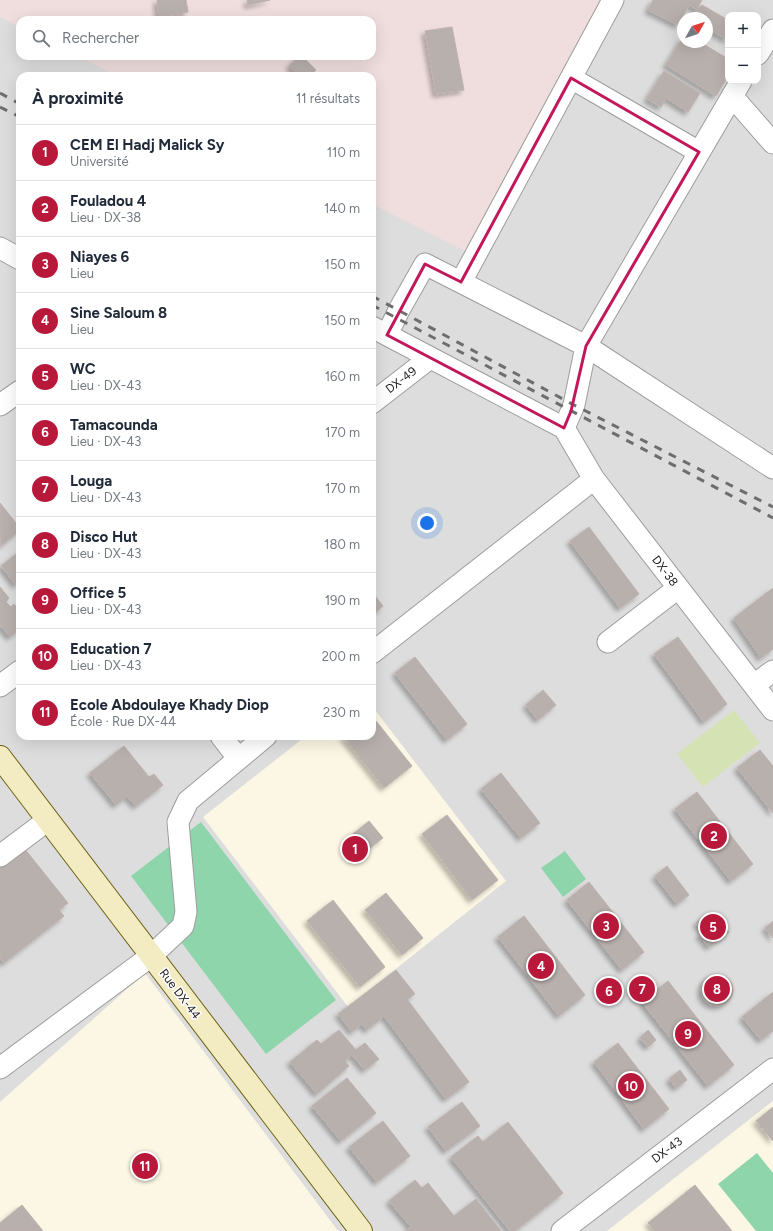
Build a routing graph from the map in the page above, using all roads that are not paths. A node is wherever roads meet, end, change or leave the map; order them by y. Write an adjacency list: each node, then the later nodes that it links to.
1 (613, 0): 4 (street)
2 (773, 30): 3 (street)
3 (761, 49)
4 (571, 78): 7 (street); 10 (street)
5 (736, 88): 6 (street); 7 (street)
6 (773, 143)
7 (699, 152): 12 (street)
8 (0, 248): 9 (street)
9 (16, 257)
10 (461, 282): 11 (street); 12 (street)
11 (380, 331): 13 (street)
12 (586, 346): 17 (street); 18 (street)
13 (430, 358): 15 (street, DX-49); 17 (street)
14 (16, 394): 16 (street)
15 (376, 400)
16 (0, 405)
17 (564, 428): 19 (street, DX-38)
18 (773, 468)
19 (594, 479): 20 (street, DX-38); 22 (street)
20 (678, 588): 21 (street); 25 (street, DX-38)
21 (608, 642)
22 (376, 650)
23 (773, 671): 25 (street)
24 (16, 674): 26 (street)
25 (754, 685): 27 (street, DX-38)
26 (0, 686)
27 (773, 710)
28 (224, 740): 31 (street)
29 (261, 740): 31 (street)
30 (0, 756): 32 (street, Rue DX-44)
31 (238, 758): 34 (street)
32 (48, 820): 33 (street); 34 (street, Rue DX-44)
33 (0, 856)
34 (151, 956): 35 (street); 37 (street, Rue DX-44)
35 (0, 1068)
36 (773, 1069): 38 (street, DX-43)
37 (361, 1231)
38 (562, 1231)

